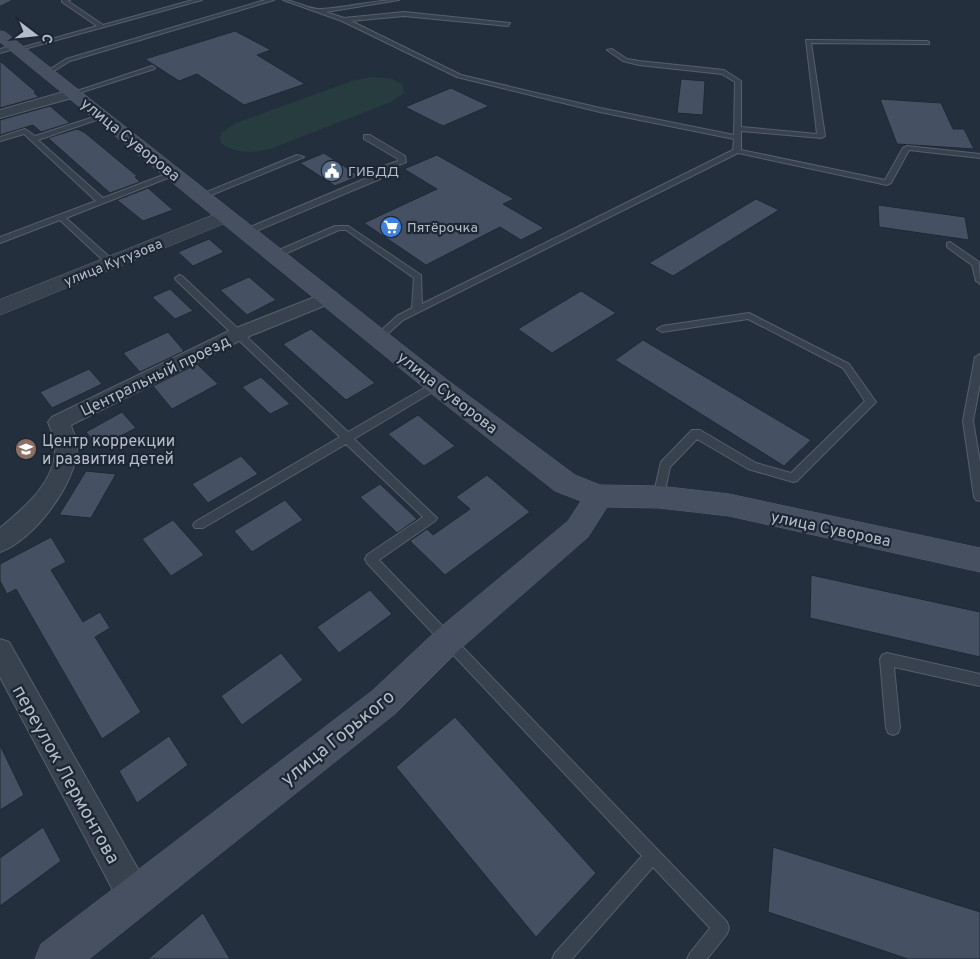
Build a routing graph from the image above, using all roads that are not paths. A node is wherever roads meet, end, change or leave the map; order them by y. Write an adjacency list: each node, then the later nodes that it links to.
1 (67, 0): 9 (lane)
2 (199, 0): 9 (lane)
3 (271, 0): 15 (lane)
4 (286, 0): 6 (lane)
5 (396, 0): 6 (lane)
6 (316, 11): 7 (lane)
7 (344, 20): 8 (lane); 21 (lane)
8 (508, 24)
9 (102, 27): 12 (lane)
10 (0, 35): 12 (main road, улица Суворова)
11 (927, 43): 19 (lane)
12 (11, 49): 15 (main road, улица Суворова)
13 (610, 50): 19 (lane)
14 (152, 68): 16 (lane)
15 (48, 73): 16 (main road, улица Суворова)
16 (74, 93): 17 (street); 18 (main road, улица Суворова)
17 (0, 114)
18 (103, 116): 23 (lane); 27 (main road, улица Суворова)
19 (737, 129): 21 (lane)
20 (367, 137): 32 (lane)
21 (738, 138): 24 (lane)
22 (0, 139): 23 (lane)
23 (33, 139): 29 (lane)
24 (737, 151): 25 (lane); 41 (lane)
25 (980, 156)
26 (300, 157): 28 (lane)
27 (174, 174): 28 (main road, улица Суворова); 29 (lane)
28 (201, 196): 30 (main road, улица Суворова)
29 (101, 202): 31 (lane)
30 (226, 216): 32 (main road, улица Суворова); 36 (street, улица Кутузова)
31 (61, 217): 33 (lane); 36 (lane)
32 (246, 232): 35 (main road, улица Суворова)
33 (0, 240)
34 (950, 245): 38 (lane)
35 (275, 255): 39 (main road, улица Суворова); 41 (lane)
36 (111, 263): 40 (street, улица Кутузова)
37 (179, 278): 43 (lane)
38 (980, 282)
39 (330, 297): 43 (street, Центральный проезд); 44 (main road, улица Суворова)
40 (0, 308)
41 (417, 309): 44 (lane)
42 (662, 330): 49 (lane)
43 (238, 334): 47 (lane); 52 (street, Центральный проезд)
44 (380, 337): 46 (main road, улица Суворова)
45 (980, 356): 50 (lane)
46 (437, 385): 47 (lane); 48 (main road, улица Суворова)
47 (346, 438): 51 (lane); 54 (lane)
48 (598, 496): 49 (main road, улица Суворова); 54 (main road, улица Горького)
49 (659, 497): 53 (main road, улица Суворова)
50 (980, 497)
51 (199, 525)
52 (0, 542)
53 (980, 560)
54 (448, 640): 58 (lane); 59 (main road, улица Горького)
55 (0, 651): 59 (street, переулок Лермонтова)
56 (980, 680): 57 (lane)
57 (893, 728)
58 (653, 855): 61 (lane); 62 (lane)
59 (135, 897): 60 (main road, улица Горького)
60 (56, 959)
61 (561, 959)
62 (696, 959)

